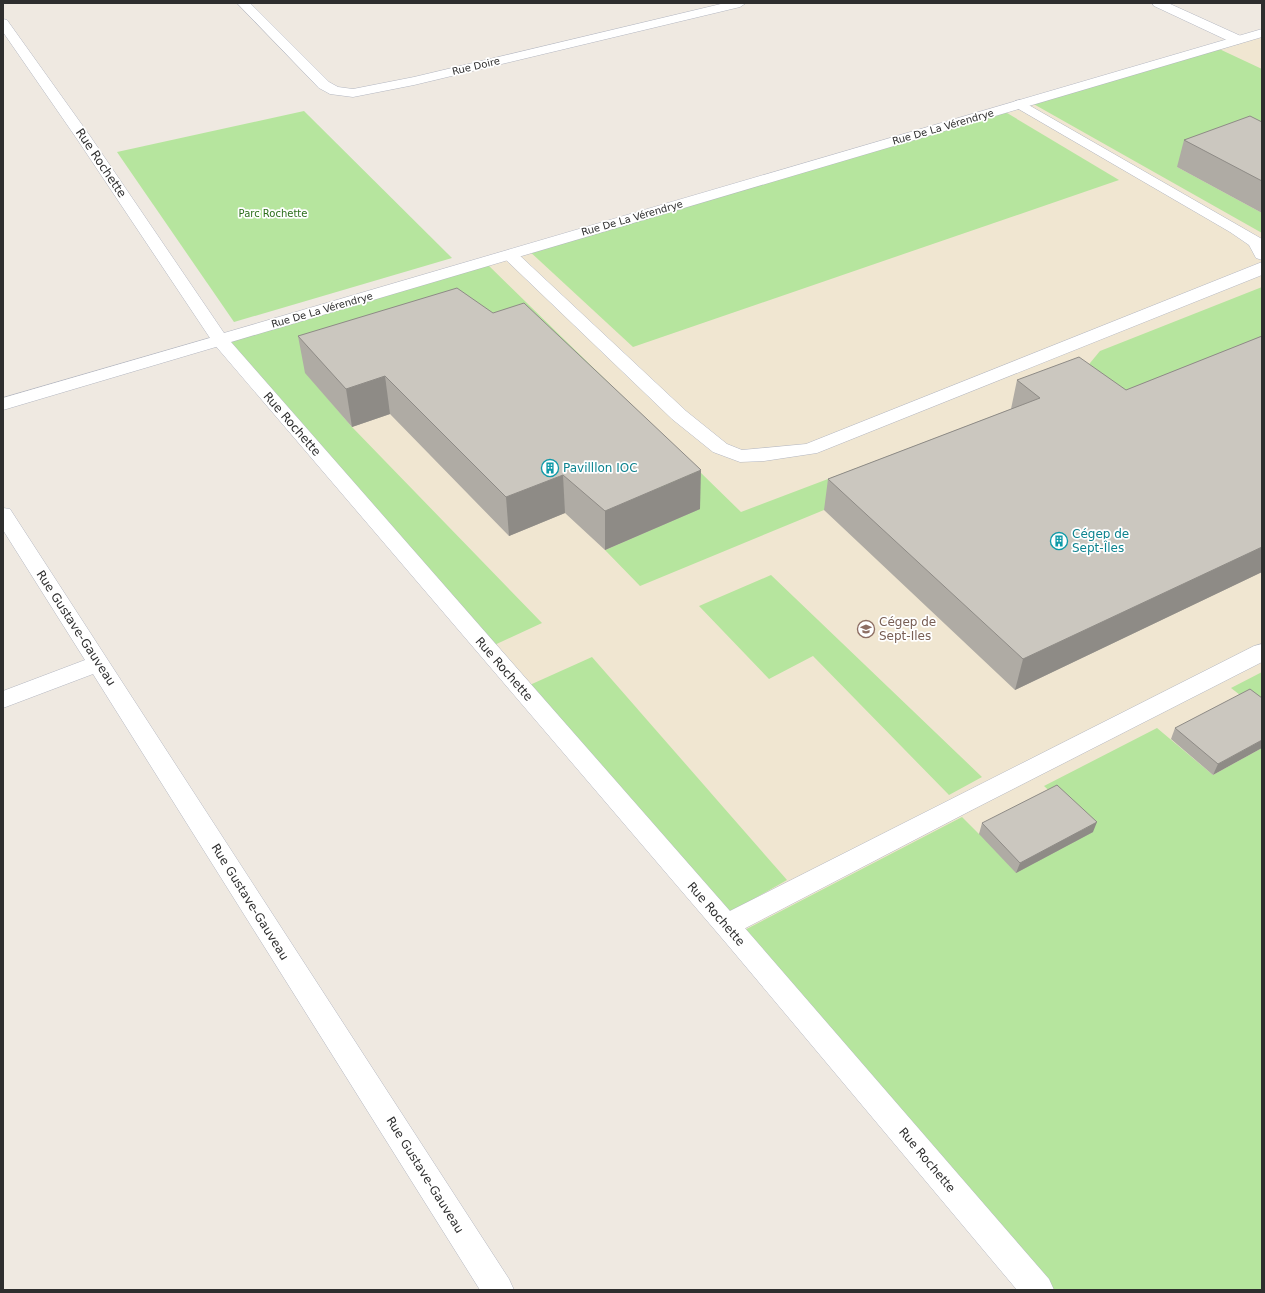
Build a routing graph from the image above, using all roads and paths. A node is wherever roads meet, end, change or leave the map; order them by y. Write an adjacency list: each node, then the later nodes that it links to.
1 (243, 3): 2 (street, Rue Doire)
2 (740, 3)
3 (1158, 3): 6 (street)
4 (3, 23): 11 (street, Rue Rochette)
5 (1262, 33): 6 (street, Rue De La Vérendrye)
6 (1238, 40): 7 (street, Rue De La Vérendrye)
7 (1020, 104): 8 (street); 9 (street, Rue De La Vérendrye)
8 (1260, 248)
9 (510, 254): 10 (street); 11 (street, Rue De La Vérendrye)
10 (1262, 267)
11 (220, 340): 12 (street, Rue De La Vérendrye); 17 (street, Rue Rochette)
12 (3, 404)
13 (3, 514): 15 (street, Rue Gustave-Gauveau)
14 (1262, 652): 17 (street)
15 (99, 664): 16 (street); 18 (street, Rue Gustave-Gauveau)
16 (3, 700)
17 (727, 925): 19 (street, Rue Rochette)
18 (498, 1290)
19 (1038, 1290)

